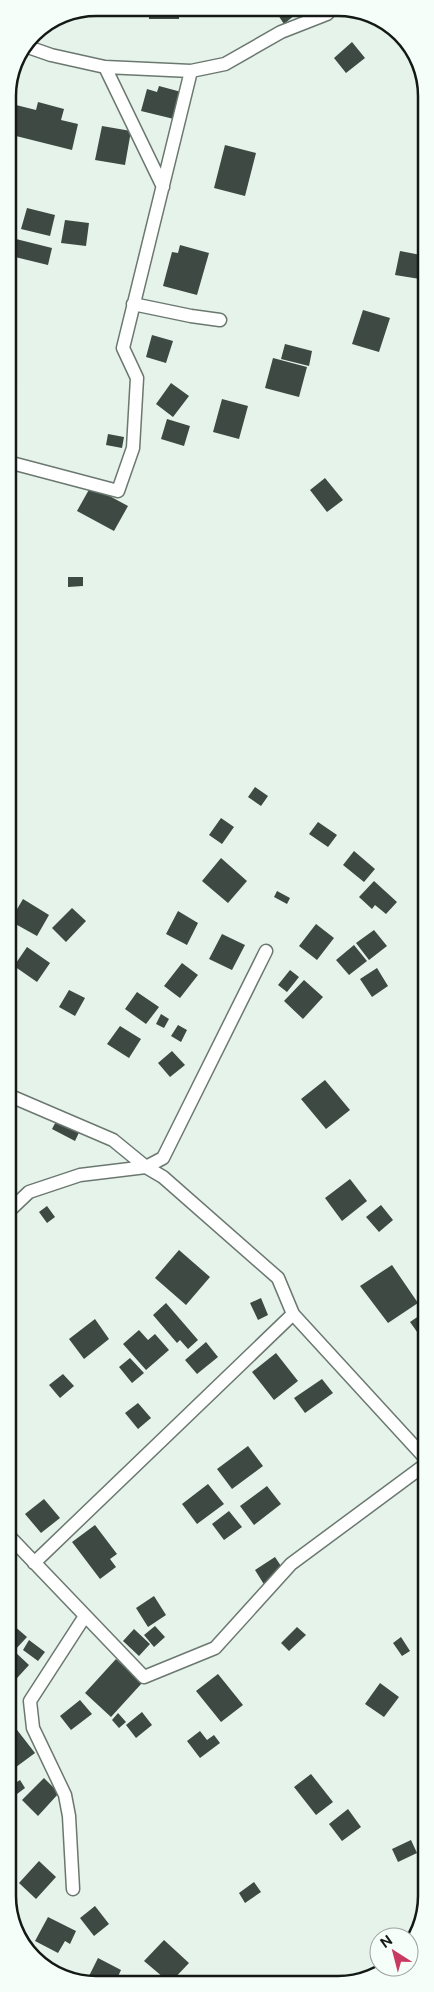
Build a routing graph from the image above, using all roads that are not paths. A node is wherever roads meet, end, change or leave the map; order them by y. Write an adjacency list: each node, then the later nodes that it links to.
1 (322, 16): 4 (street)
2 (33, 49): 3 (street)
3 (105, 68): 4 (street); 5 (street)
4 (191, 71): 5 (street)
5 (163, 188): 6 (street)
6 (133, 304): 7 (street); 8 (street)
7 (220, 320)
8 (16, 464)
9 (266, 951): 11 (street)
10 (16, 1099): 11 (street)
11 (146, 1167): 12 (street); 13 (street)
12 (16, 1205)
13 (293, 1314): 14 (street); 17 (street)
14 (418, 1450)
15 (418, 1470): 18 (street)
16 (16, 1544): 17 (street)
17 (34, 1563): 18 (street)
18 (85, 1616): 19 (street)
19 (73, 1888)

